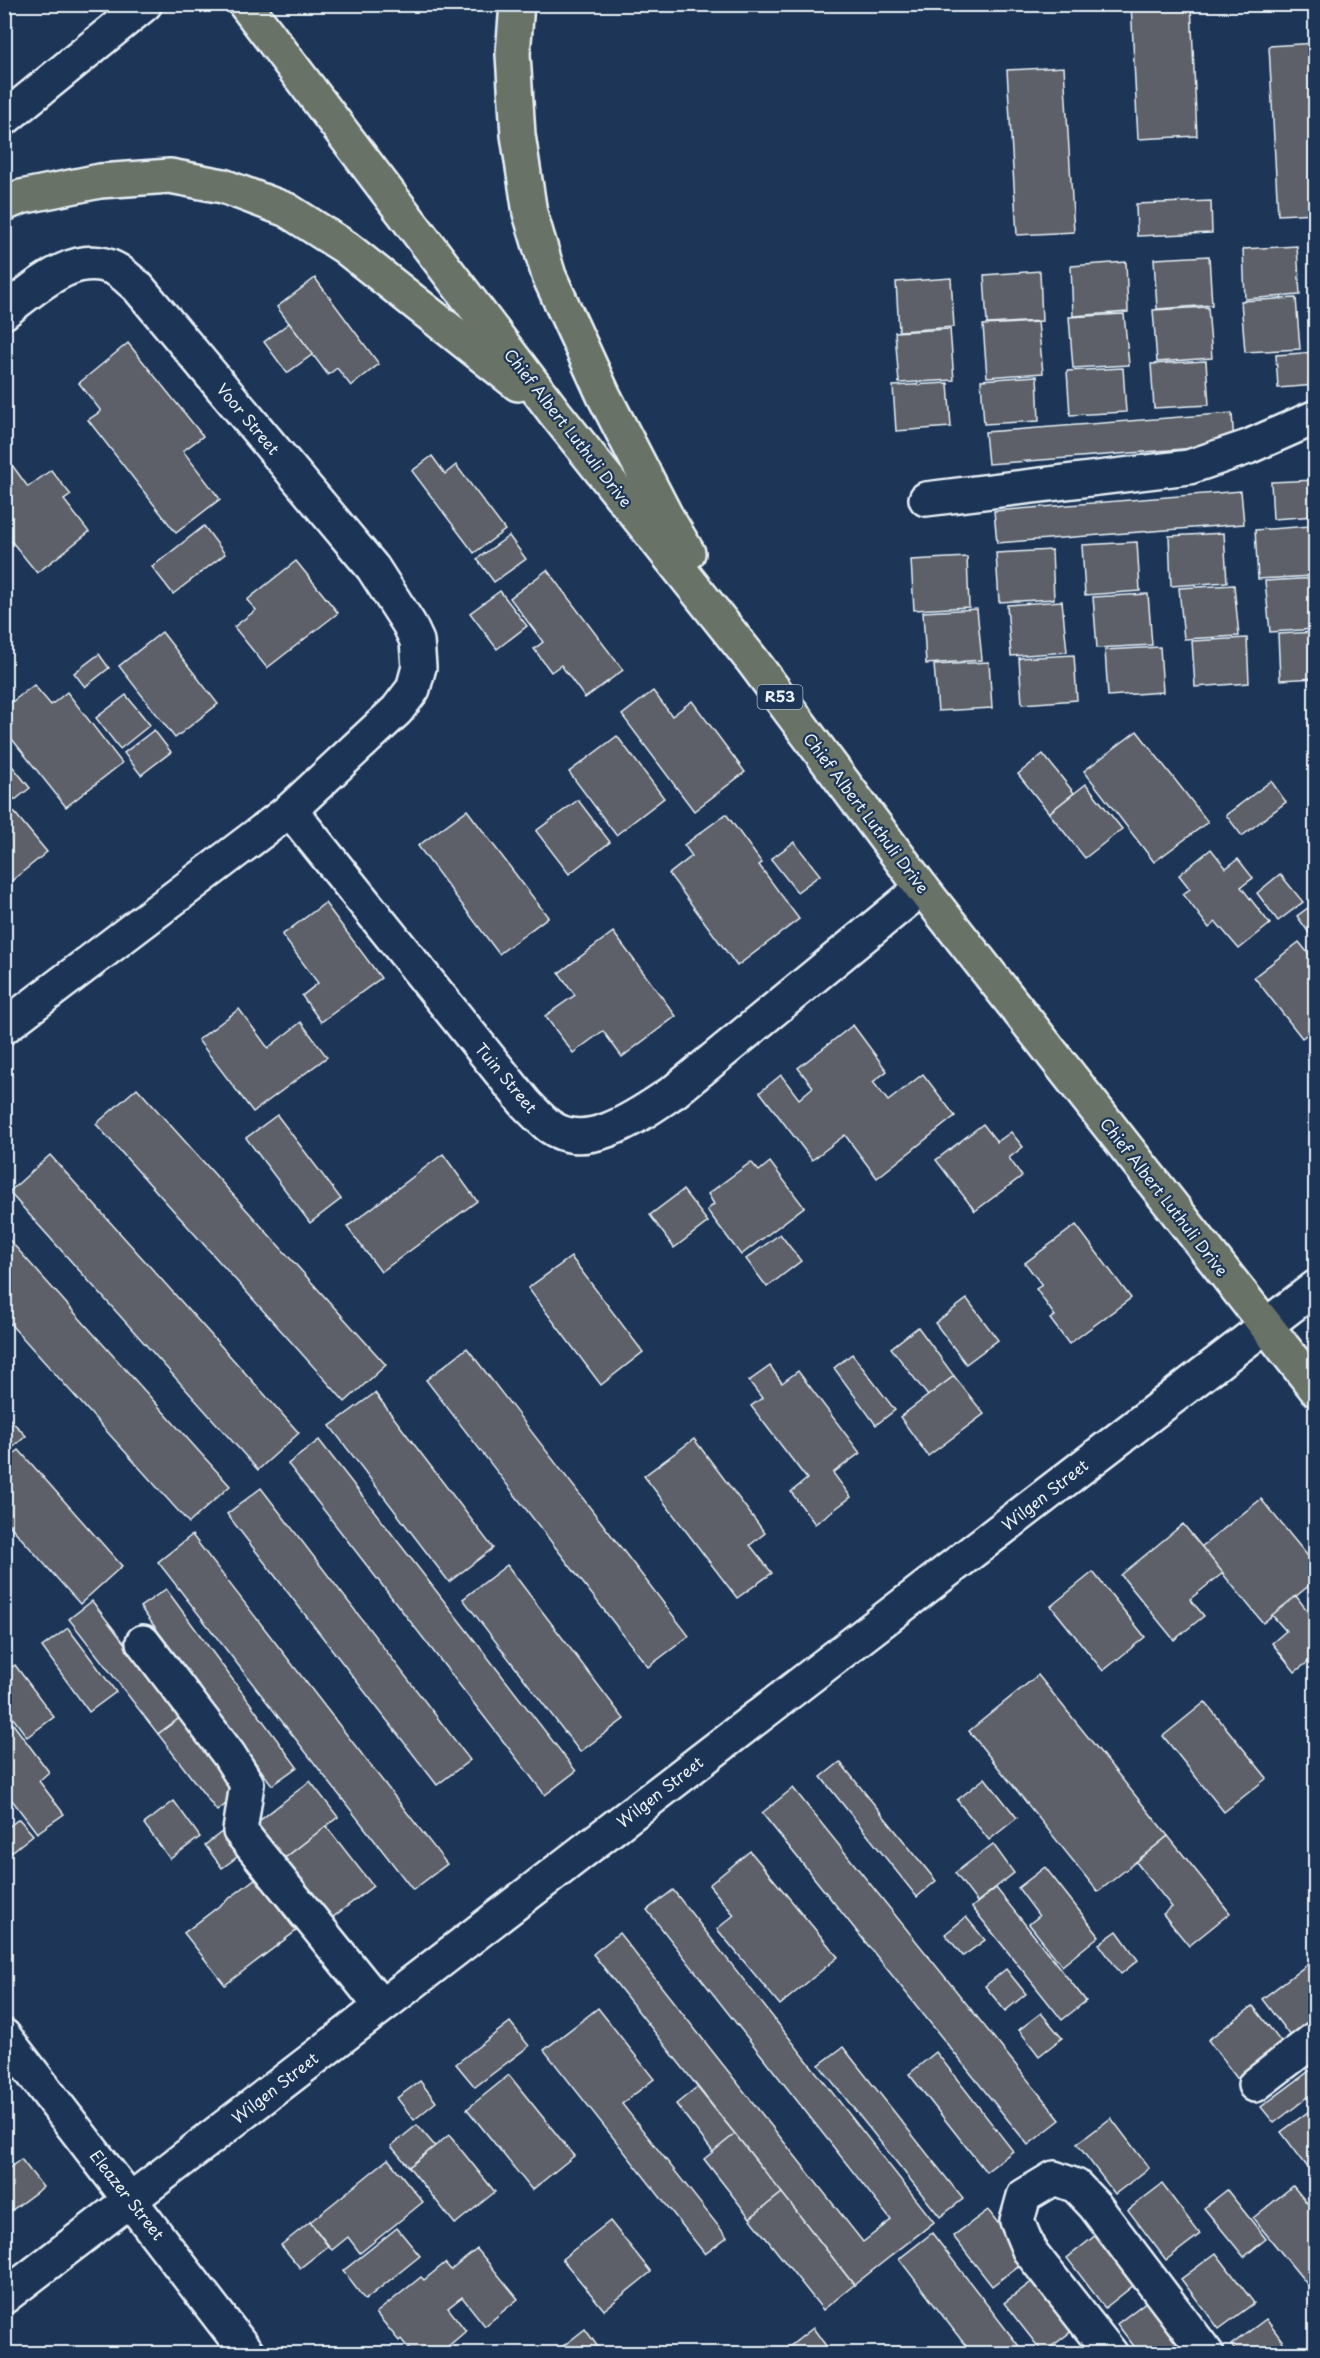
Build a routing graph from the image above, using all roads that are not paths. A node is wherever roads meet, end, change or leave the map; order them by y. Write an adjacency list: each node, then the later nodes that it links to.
1 (145, 4): 4 (street)
2 (245, 4): 7 (main road, Chief Albert Luthuli Drive / R53)
3 (517, 4): 10 (main road)
4 (4, 119)
5 (4, 204): 7 (main road)
6 (4, 312): 11 (street, Voor Street)
7 (555, 413): 10 (main road, Chief Albert Luthuli Drive / R53)
8 (1316, 417): 9 (street)
9 (926, 499)
10 (752, 660): 12 (main road, Chief Albert Luthuli Drive / R53)
11 (290, 810): 12 (street, Tuin Street); 13 (street)
12 (922, 888): 15 (main road, Chief Albert Luthuli Drive / R53)
13 (4, 1027)
14 (1316, 1287): 15 (street, Wilgen Street)
15 (1265, 1326): 16 (main road, Chief Albert Luthuli Drive / R53); 18 (street, Wilgen Street)
16 (1316, 1389)
17 (143, 1642): 18 (street)
18 (381, 2006): 22 (street, Wilgen Street)
19 (4, 2037): 22 (street, Eleazer Street)
20 (1316, 2038): 21 (street)
21 (1255, 2085)
22 (130, 2199): 23 (street, Wilgen Street); 24 (street, Eleazer Street)
23 (4, 2297)
24 (248, 2354)
25 (1111, 2354): 26 (street)
26 (1207, 2354)

